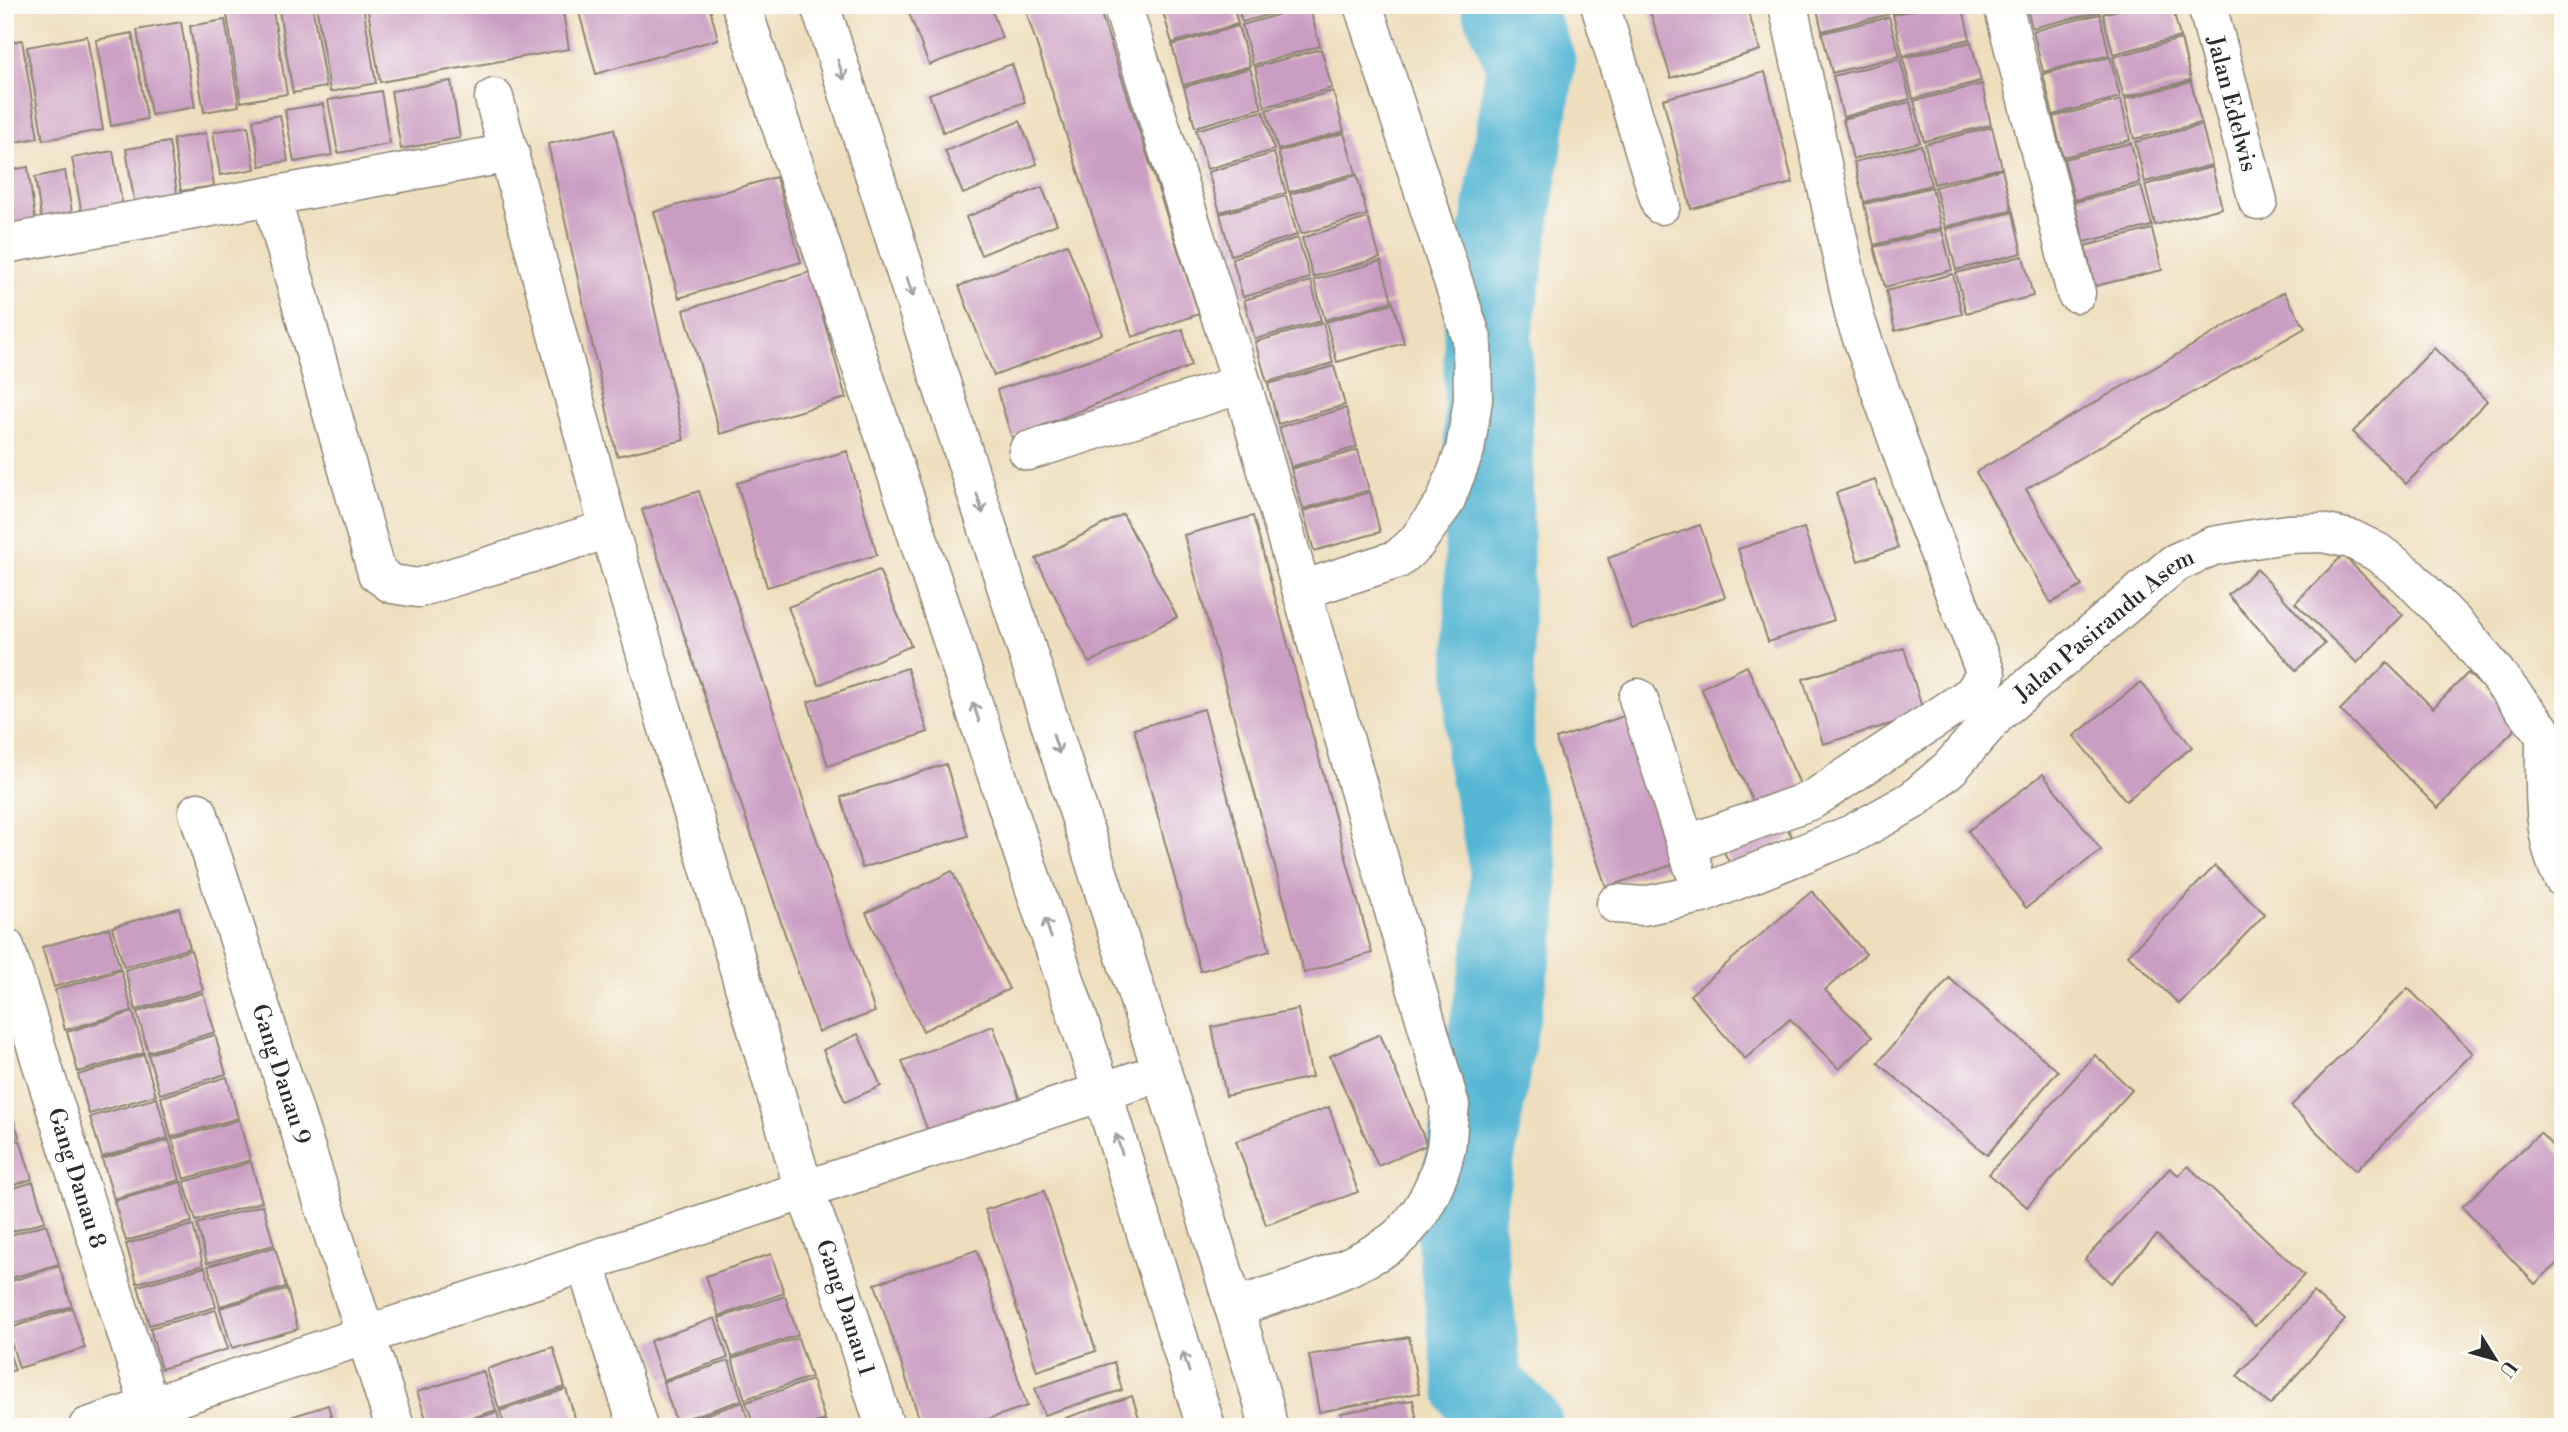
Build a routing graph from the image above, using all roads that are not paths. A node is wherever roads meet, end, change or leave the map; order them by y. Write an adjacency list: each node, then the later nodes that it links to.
1 (741, 5): 29 (street, one-way to 1)
2 (820, 5): 28 (street, one-way to 28)
3 (1122, 5): 16 (street)
4 (1363, 5): 19 (street)
5 (1600, 5): 13 (street)
6 (1788, 5): 23 (street)
7 (2003, 5): 15 (street)
8 (2207, 5): 12 (street, Jalan Edelwis)
9 (494, 98): 10 (street, Gang Danau 1)
10 (510, 153): 11 (street); 18 (street, Gang Danau 1)
11 (271, 196): 14 (street); 18 (street)
12 (2258, 201)
13 (1661, 205)
14 (5, 244)
15 (2076, 293)
16 (1242, 384): 17 (street); 19 (street)
17 (1028, 451)
18 (609, 529): 30 (street, Gang Danau 1)
19 (1301, 590): 32 (street)
20 (1638, 698): 23 (street)
21 (2554, 744): 24 (street); 25 (street, Jalan Pasirandu Asem)
22 (198, 812): 33 (street, Gang Danau 9)
23 (1686, 845): 25 (street)
24 (2563, 878)
25 (1702, 894): 26 (street, Jalan Pasirandu Asem)
26 (1616, 904)
27 (5, 947): 34 (street, Gang Danau 8)
28 (1162, 1072): 29 (street); 32 (street)
29 (1102, 1091): 30 (street); 39 (street, one-way to 29)
30 (804, 1189): 31 (street); 38 (street, Gang Danau 1)
31 (584, 1262): 33 (street); 37 (street)
32 (1234, 1308): 40 (street)
33 (366, 1335): 34 (street); 36 (street, Gang Danau 9)
34 (153, 1417): 35 (street)
35 (88, 1427)
36 (395, 1427)
37 (638, 1427)
38 (885, 1427)
39 (1206, 1427)
40 (1268, 1427)

